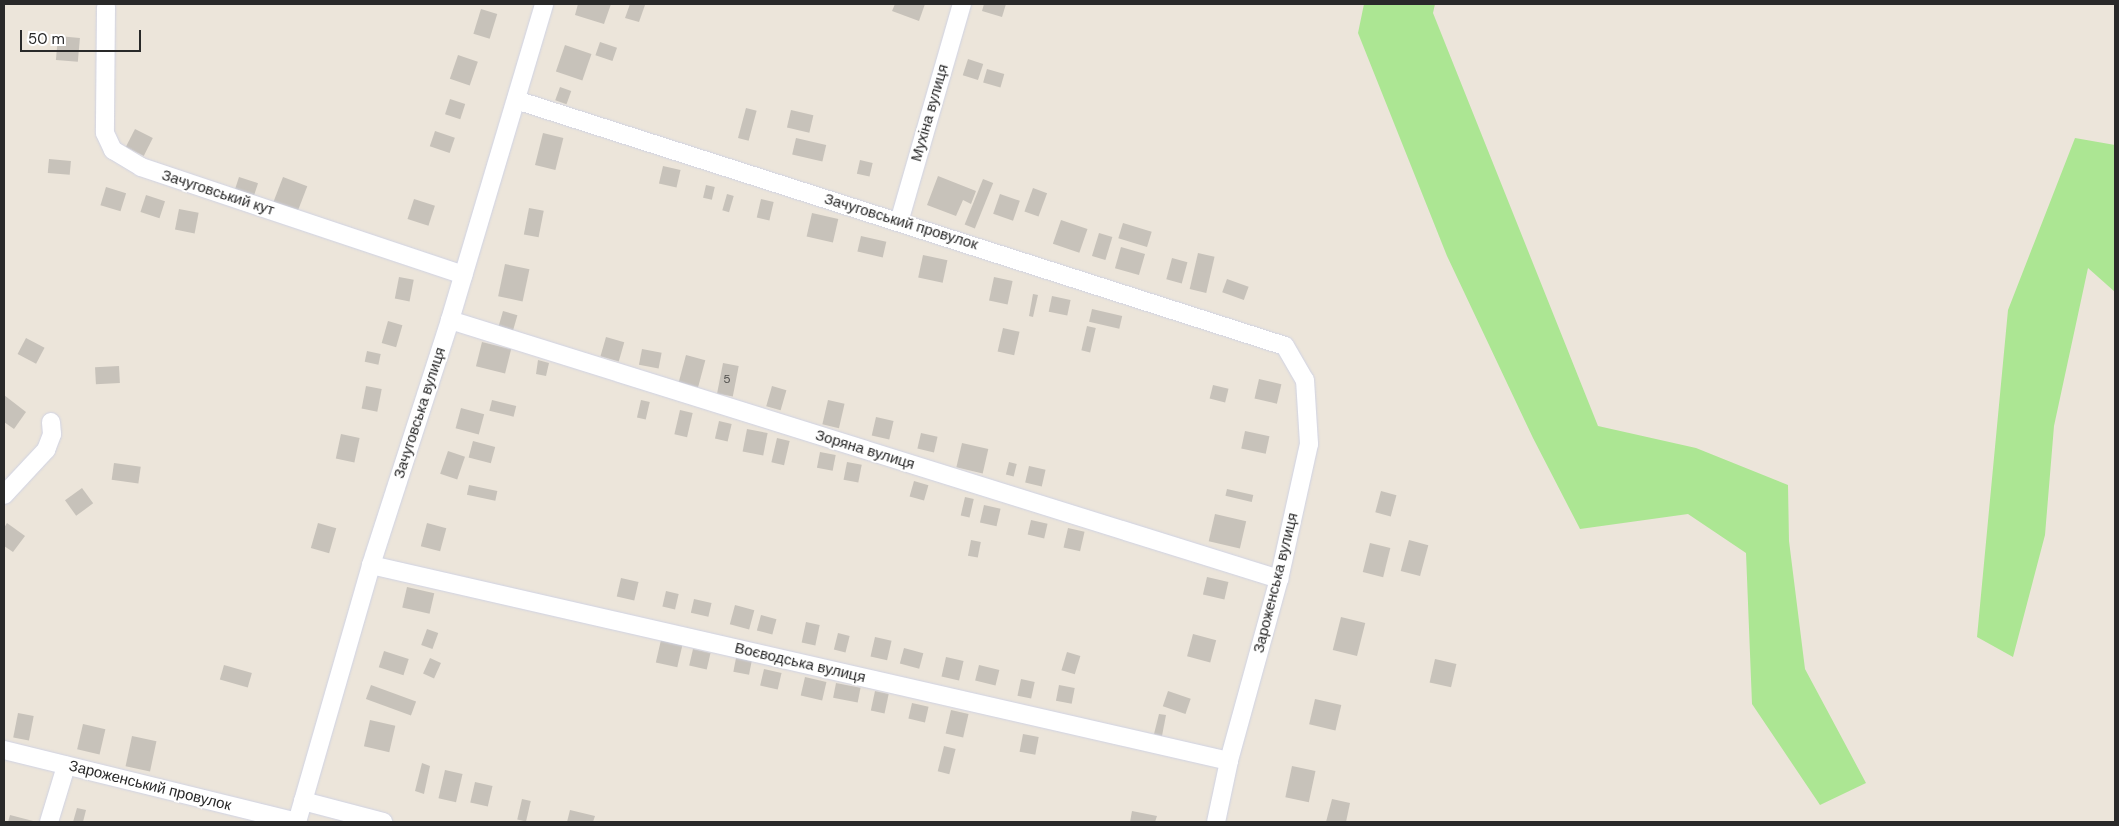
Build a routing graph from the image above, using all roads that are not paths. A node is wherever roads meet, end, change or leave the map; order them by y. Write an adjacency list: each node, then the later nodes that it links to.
1 (544, 4): 4 (street, Зачуговська вулиця)
2 (962, 4): 5 (street, Мухіна вулиця)
3 (106, 7): 6 (street, Зачуговський кут)
4 (516, 100): 5 (street, Зачуговський провулок); 6 (street, Зачуговська вулиця)
5 (899, 222): 8 (street, Зачуговський провулок)
6 (463, 275): 7 (street, Зачуговська вулиця)
7 (450, 320): 11 (street, Зачуговська вулиця); 12 (street, Зоряна вулиця)
8 (1285, 346): 12 (street, Зароженська вулиця)
9 (51, 422): 10 (street)
10 (4, 495)
11 (371, 565): 14 (street, Воєводська вулиця); 16 (street, Зачуговська вулиця)
12 (1279, 579): 14 (street, Зароженська вулиця)
13 (4, 750): 15 (street, Зароженський провулок)
14 (1228, 761): 20 (street, Зароженська вулиця)
15 (66, 766): 17 (street); 18 (street, Зароженський провулок)
16 (303, 801): 18 (street, Зачуговська вулиця); 19 (street)
17 (49, 822)
18 (297, 822)
19 (383, 822)
20 (1216, 822)

